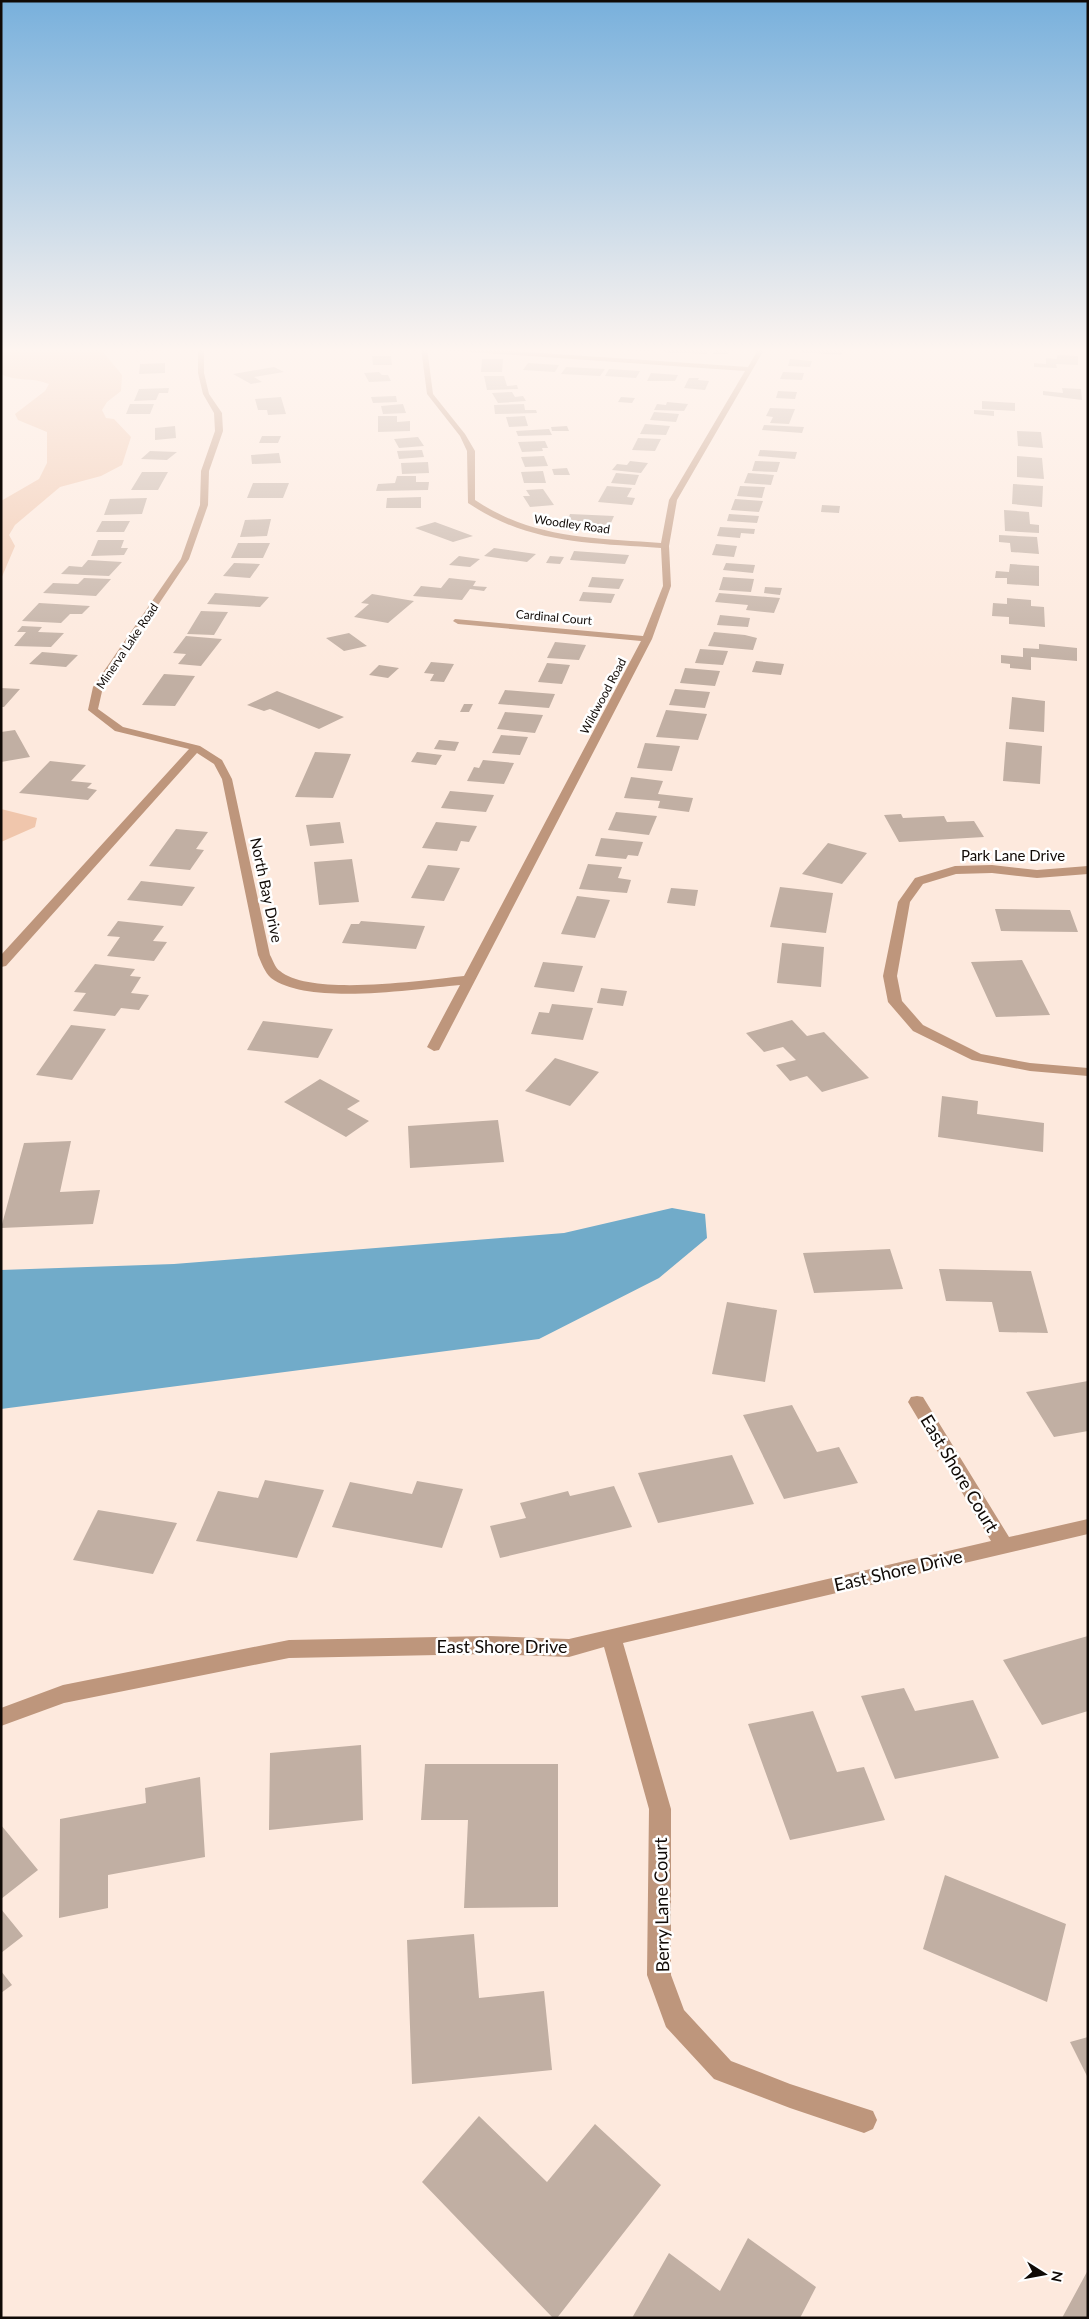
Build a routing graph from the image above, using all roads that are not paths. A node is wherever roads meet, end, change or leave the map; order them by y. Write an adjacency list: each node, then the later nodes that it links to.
1 (210, 456): 7 (street, Minerva Lake Road)
2 (472, 456): 4 (street, Woodley Road)
3 (698, 456): 4 (street, Wildwood Road)
4 (665, 546): 6 (street, Wildwood Road)
5 (458, 621): 6 (street, Cardinal Court)
6 (647, 638): 10 (street, Wildwood Road)
7 (196, 748): 9 (street); 10 (street, North Bay Drive)
8 (1088, 870): 12 (street, Park Lane Drive)
9 (3, 959)
10 (469, 980): 11 (street, Wildwood Road)
11 (434, 1047)
12 (1088, 1072)
13 (917, 1402): 15 (street, East Shore Court)
14 (1088, 1526): 15 (street, East Shore Drive)
15 (1004, 1545): 16 (street, East Shore Drive)
16 (611, 1636): 17 (street, East Shore Drive); 18 (street, Berry Lane Court)
17 (1, 1717)
18 (864, 2120)

